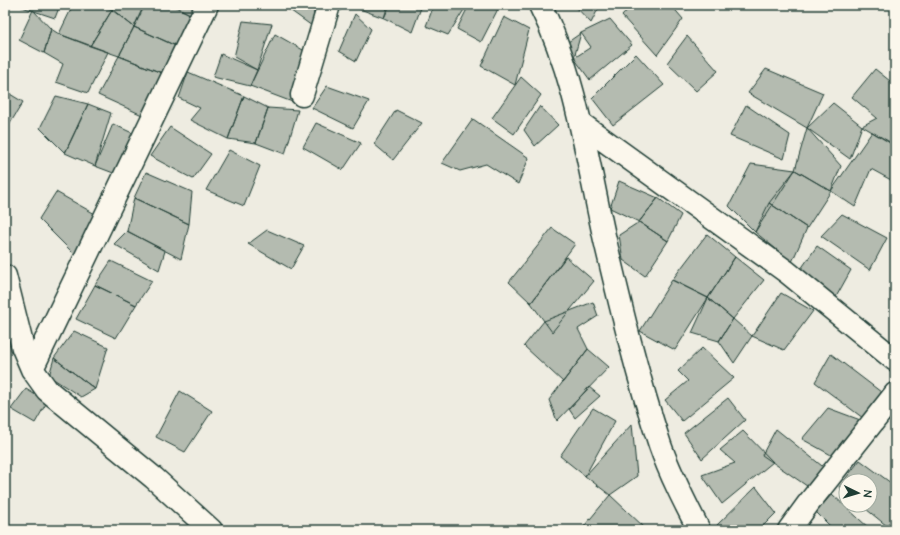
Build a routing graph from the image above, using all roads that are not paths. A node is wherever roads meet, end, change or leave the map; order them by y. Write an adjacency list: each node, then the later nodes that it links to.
1 (206, 5): 8 (street)
2 (329, 5): 4 (street)
3 (540, 5): 5 (street)
4 (302, 95)
5 (580, 123): 7 (street); 11 (street)
6 (5, 276): 8 (street)
7 (895, 360)
8 (32, 369): 10 (street)
9 (895, 394): 12 (street)
10 (211, 530)
11 (699, 530)
12 (789, 530)

